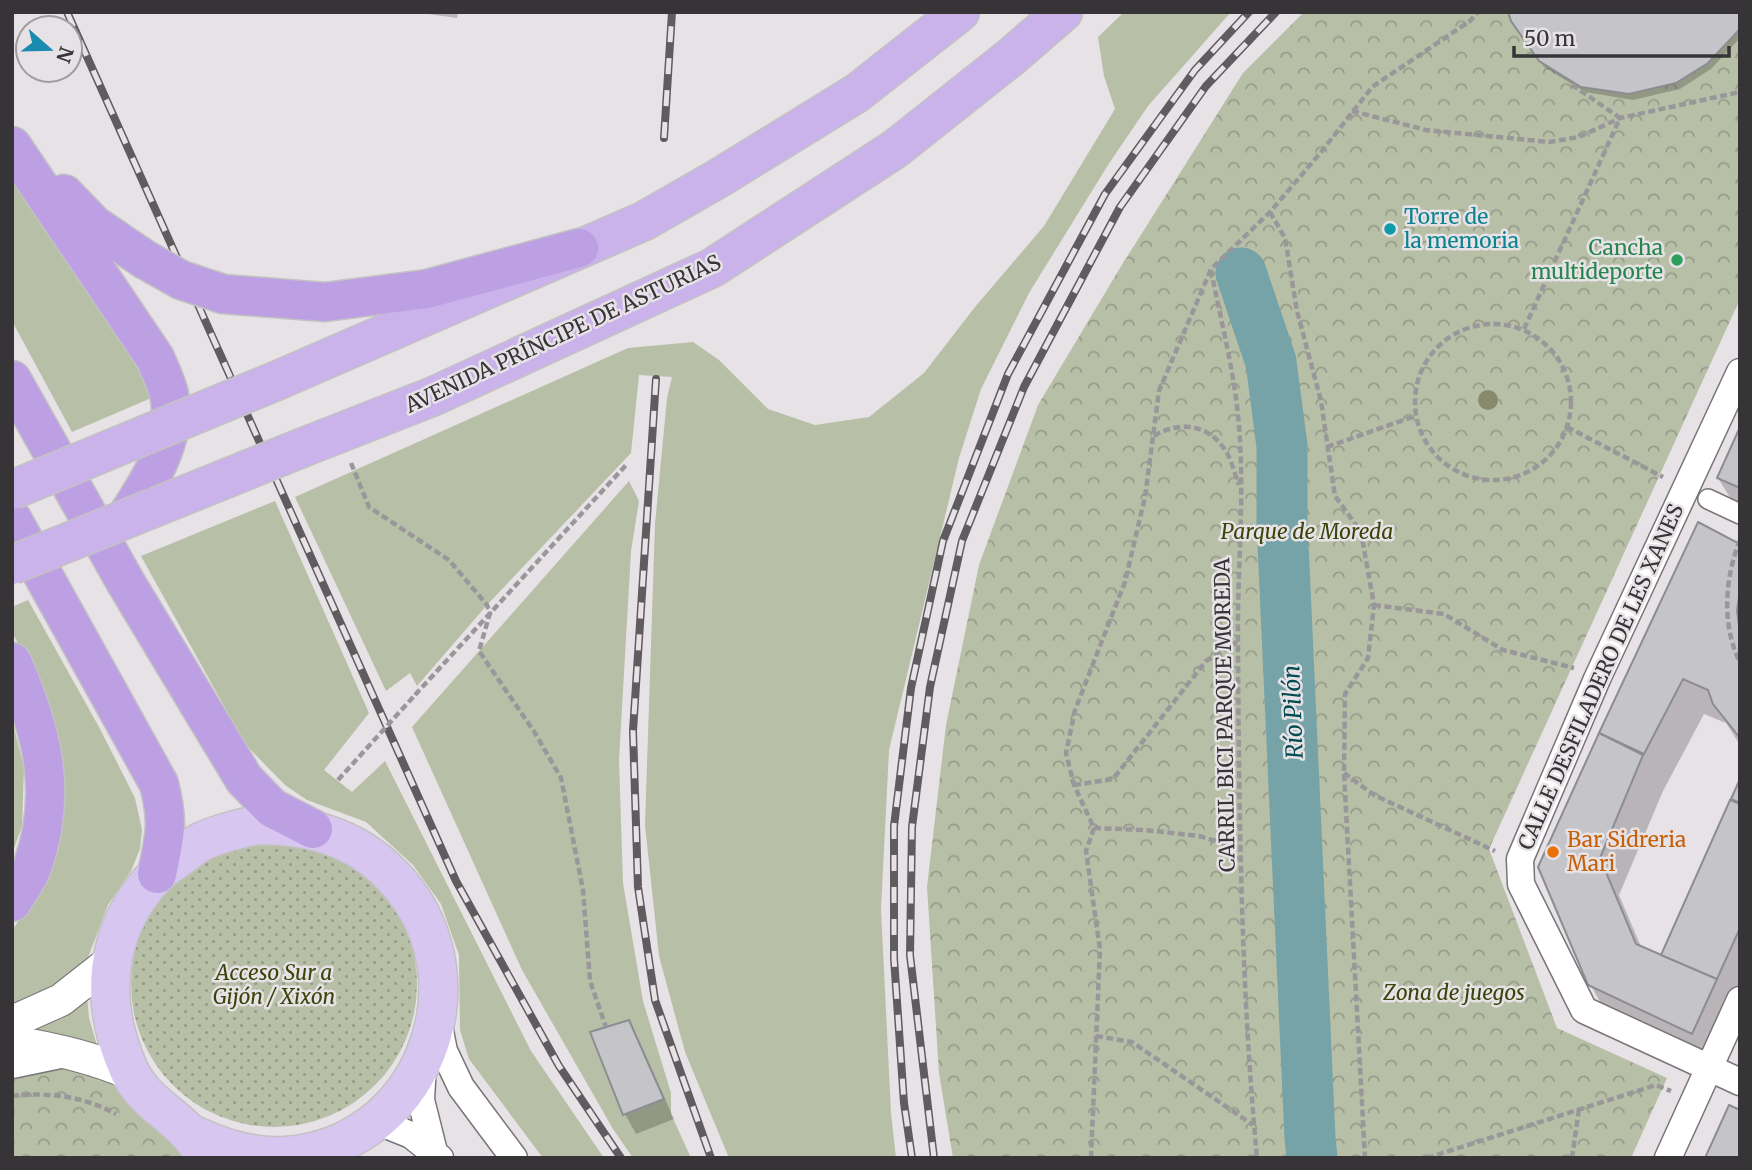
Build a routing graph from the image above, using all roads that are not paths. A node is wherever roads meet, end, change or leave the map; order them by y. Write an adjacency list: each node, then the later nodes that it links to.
1 (960, 12): 4 (highway)
2 (1063, 12): 12 (highway, AVENIDA PRÍNCIPE DE ASTURIAS, bridge)
3 (12, 144): 4 (highway, bridge); 7 (highway)
4 (579, 248): 7 (highway, bridge)
5 (1740, 372): 9 (street, CALLE DESFILADERO DE LES XANES)
6 (12, 380): 15 (highway)
7 (168, 409): 8 (highway, bridge); 12 (highway)
8 (12, 490)
9 (1697, 494): 10 (street); 26 (street, CALLE DESFILADERO DE LES XANES)
10 (1740, 514)
11 (12, 519): 16 (highway)
12 (125, 519): 13 (highway, AVENIDA PRÍNCIPE DE ASTURIAS, bridge)
13 (12, 565)
14 (12, 662): 17 (highway)
15 (313, 829): 16 (main road); 20 (main road)
16 (157, 874): 18 (main road)
17 (12, 902)
18 (112, 960): 21 (street); 27 (main road)
19 (1740, 1000): 26 (street)
20 (438, 1016): 24 (main road); 33 (street)
21 (12, 1022)
22 (12, 1042): 23 (street)
23 (68, 1054): 25 (street); 27 (street)
24 (423, 1062): 29 (main road); 32 (street)
25 (12, 1065)
26 (1710, 1067): 28 (street, CALLE DESFILADERO DE LES XANES); 34 (street)
27 (131, 1074): 30 (main road)
28 (1740, 1082)
29 (376, 1121): 31 (main road); 32 (street)
30 (198, 1145): 31 (main road)
31 (315, 1154)
32 (437, 1155)
33 (514, 1158)
34 (1668, 1158)

